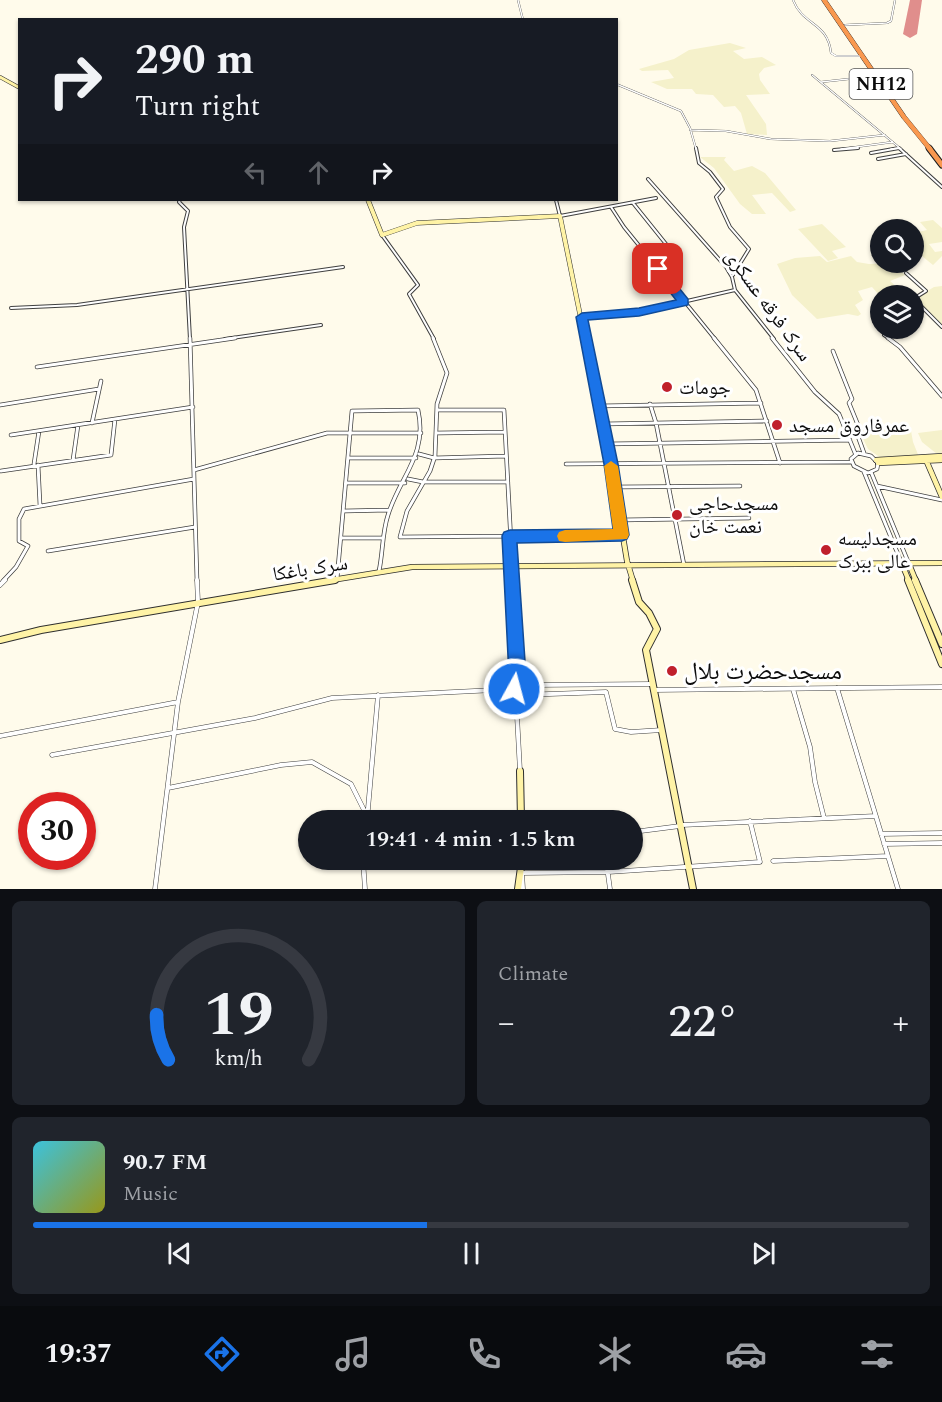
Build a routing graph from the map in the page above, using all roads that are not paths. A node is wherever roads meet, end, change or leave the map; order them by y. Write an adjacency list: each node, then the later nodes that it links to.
1 (518, 0): 5 (street)
2 (793, 0): 7 (street)
3 (826, 0): 6 (highway, NH12); 7 (highway, NH12)
4 (895, 0): 6 (street)
5 (522, 18)
6 (845, 25): 21 (highway, NH12)
7 (862, 56): 9 (highway, NH12)
8 (812, 75): 11 (street)
9 (876, 76): 11 (street); 21 (highway, NH12)
10 (0, 77): 13 (street)
11 (821, 82): 15 (street)
12 (618, 85): 14 (street)
13 (18, 87)
14 (689, 130): 15 (street); 37 (street)
15 (885, 135): 16 (street)
16 (893, 142): 17 (street); 18 (street)
17 (899, 148): 19 (street); 20 (street)
18 (834, 150)
19 (871, 153)
20 (906, 154): 22 (street); 25 (street)
21 (940, 158): 23 (highway, NH12)
22 (878, 159)
23 (942, 165)
24 (648, 180): 37 (street, سرک فرقه عسکری)
25 (942, 187)
26 (656, 198): 30 (street)
27 (180, 201): 38 (street)
28 (368, 201): 33 (street)
29 (556, 201): 32 (street)
30 (633, 202): 31 (street); 34 (street)
31 (611, 207): 32 (street); 40 (street)
32 (560, 216): 33 (street); 42 (street)
33 (382, 235): 57 (street)
34 (666, 244)
35 (343, 267): 38 (street)
36 (906, 273): 44 (street)
37 (732, 277): 39 (street, سرک فرقه عسکری)
38 (189, 290): 41 (street); 46 (street)
39 (735, 290): 40 (street); 65 (street, سرک فرقه عسکری)
40 (684, 302): 42 (street); 52 (street)
41 (11, 308)
42 (582, 317): 55 (street)
43 (321, 325): 46 (street)
44 (942, 327)
45 (889, 339): 51 (street)
46 (191, 344): 48 (street); 56 (street)
47 (833, 351): 66 (street)
48 (37, 367)
49 (102, 381): 50 (street)
50 (99, 389): 54 (street); 60 (street)
51 (942, 396)
52 (761, 403): 53 (street); 59 (street)
53 (650, 404): 55 (street); 61 (street)
54 (0, 405)
55 (598, 406): 62 (street)
56 (193, 408): 58 (street); 92 (street)
57 (437, 410): 67 (street); 69 (street)
58 (114, 419): 60 (street); 83 (street)
59 (767, 421): 61 (street); 73 (street)
60 (92, 423): 63 (street)
61 (656, 423): 62 (street); 74 (street)
62 (602, 424): 75 (street)
63 (78, 425): 64 (street); 83 (street)
64 (39, 431): 71 (street); 91 (street)
65 (847, 431): 66 (street); 72 (street, سرک فرقه عسکری)
66 (856, 431): 77 (street)
67 (505, 432): 69 (street); 79 (street)
68 (421, 433): 70 (street); 70 (street); 78 (street)
69 (438, 433): 81 (street)
70 (351, 434): 80 (street); 92 (street)
71 (11, 435)
72 (850, 440): 73 (street); 76 (street, سرک فرقه عسکری)
73 (773, 441): 74 (street); 87 (street)
74 (660, 442): 75 (street); 90 (street)
75 (606, 444): 89 (street)
76 (855, 453): 77 (street); 85 (street)
77 (864, 453): 86 (street)
78 (417, 456): 80 (street); 81 (street); 97 (street)
79 (506, 456): 81 (street); 99 (street)
80 (349, 458): 100 (street)
81 (434, 458): 98 (street)
82 (942, 458): 84 (street); 86 (street)
83 (73, 460): 91 (street)
84 (926, 460): 86 (street); 105 (street)
85 (851, 462): 87 (street); 94 (street)
86 (877, 462): 95 (street)
87 (780, 463): 90 (street)
88 (566, 464): 89 (street)
89 (611, 464): 90 (street); 104 (street)
90 (664, 464): 101 (street)
91 (36, 465): 93 (street); 106 (street)
92 (194, 470): 96 (street)
93 (1, 471)
94 (864, 472): 95 (street); 119 (street)
95 (871, 472): 103 (street)
96 (194, 479): 106 (street); 112 (street)
97 (406, 481): 98 (street); 100 (street); 107 (street)
98 (423, 482): 99 (street); 114 (street)
99 (508, 482): 114 (street)
100 (346, 483): 108 (street)
101 (669, 486): 102 (street); 104 (street); 110 (street)
102 (740, 486)
103 (877, 486): 105 (street); 120 (street)
104 (614, 488): 111 (street)
105 (942, 498)
106 (40, 505): 126 (street)
107 (389, 510): 108 (street); 116 (street)
108 (344, 511): 115 (street)
109 (749, 518): 110 (street)
110 (675, 519): 111 (street); 121 (street)
111 (619, 520): 113 (street)
112 (195, 526): 117 (street); 127 (street)
113 (622, 535): 114 (street); 123 (street)
114 (510, 536): 122 (street)
115 (341, 538): 116 (street); 125 (street)
116 (382, 538): 124 (street)
117 (48, 551)
118 (942, 563): 120 (street, سرک باغکا)
119 (902, 564): 120 (street, سرک باغکا); 121 (street, سرک باغکا); 130 (street)
120 (909, 564): 129 (street)
121 (684, 565): 123 (street, سرک باغکا)
122 (513, 566): 123 (street, سرک باغکا); 124 (street, سرک باغکا); 135 (street)
123 (630, 566): 131 (street)
124 (379, 573): 125 (street, سرک باغکا)
125 (337, 579): 127 (street, سرک باغکا)
126 (0, 585)
127 (198, 602): 128 (street, سرک باغکا); 137 (street)
128 (0, 640)
129 (942, 644)
130 (942, 664)
131 (654, 687): 133 (street); 135 (street); 139 (street)
132 (942, 687): 134 (street)
133 (793, 688): 134 (street); 148 (street)
134 (837, 688): 147 (street)
135 (514, 689): 136 (street)
136 (378, 696): 138 (street); 145 (street)
137 (178, 702): 138 (street); 140 (street)
138 (176, 730): 141 (street); 143 (street)
139 (662, 730): 142 (street); 150 (street)
140 (0, 736)
141 (52, 755)
142 (520, 771): 146 (street)
143 (168, 788): 144 (street); 162 (street)
144 (363, 810)
145 (368, 810)
146 (521, 810)
147 (876, 816): 148 (street); 153 (street)
148 (824, 818): 149 (street)
149 (750, 821): 150 (street); 158 (street)
150 (680, 825): 151 (street); 158 (street)
151 (643, 831)
152 (942, 833): 153 (street)
153 (881, 834): 155 (street)
154 (942, 843): 155 (street)
155 (884, 844): 156 (street)
156 (888, 856): 157 (street); 168 (street)
157 (773, 861)
158 (689, 867): 160 (street); 167 (street)
159 (364, 870): 163 (street)
160 (608, 872): 161 (street); 166 (street)
161 (522, 873): 164 (street); 165 (street)
162 (155, 889)
163 (365, 889)
164 (518, 889)
165 (523, 889)
166 (610, 889)
167 (693, 889)
168 (898, 889)

